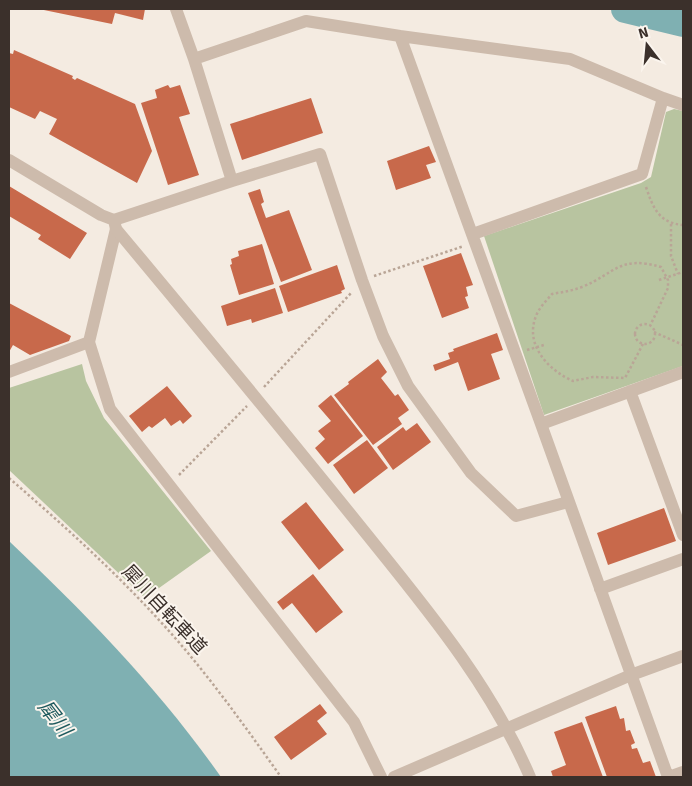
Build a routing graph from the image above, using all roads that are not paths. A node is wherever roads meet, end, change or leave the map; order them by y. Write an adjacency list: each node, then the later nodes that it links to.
1 (176, 9): 3 (street)
2 (400, 36): 3 (street); 4 (street); 9 (street)
3 (194, 59): 7 (street)
4 (663, 98): 5 (street); 9 (street)
5 (683, 105)
6 (9, 160): 8 (street)
7 (232, 181): 8 (street); 15 (street)
8 (115, 225): 10 (street); 21 (street)
9 (474, 238): 14 (street)
10 (89, 342): 11 (street); 23 (street)
11 (9, 372)
12 (683, 372): 13 (street)
13 (630, 391): 14 (street); 16 (street)
14 (541, 424): 15 (street)
15 (568, 502): 18 (street)
16 (683, 535)
17 (683, 559): 18 (street)
18 (600, 589): 20 (street)
19 (683, 656): 20 (street)
20 (631, 676): 21 (street); 26 (street)
21 (506, 730): 24 (street); 25 (street)
22 (683, 772): 26 (street)
23 (381, 777)
24 (394, 777)
25 (530, 777)
26 (669, 777)

